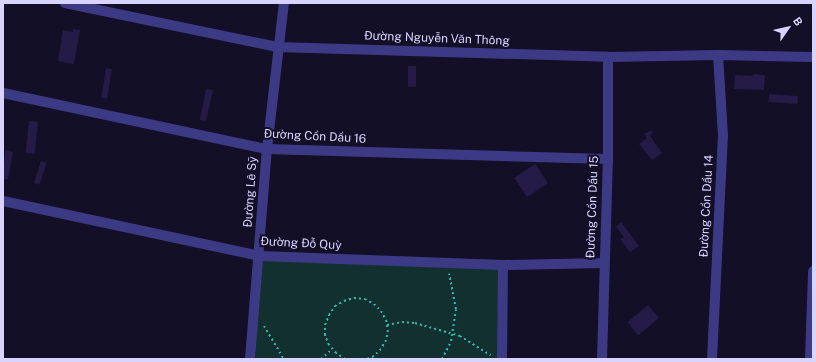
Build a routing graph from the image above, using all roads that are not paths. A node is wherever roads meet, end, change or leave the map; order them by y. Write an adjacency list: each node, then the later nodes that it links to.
1 (66, 3): 3 (street, Đường Nguyễn Văn Thông)
2 (284, 3): 3 (street, Đường Lê Sỹ)
3 (277, 47): 5 (street, Đường Nguyễn Văn Thông); 8 (street, Đường Lê Sỹ)
4 (718, 55): 5 (street, Đường Nguyễn Văn Thông); 6 (street, Đường Nguyễn Văn Thông); 19 (street, Đường Cồn Dầu 14)
5 (608, 57): 9 (street, Đường Cồn Dầu 15)
6 (813, 57)
7 (3, 93): 8 (street, Đường Cồn Dầu 16)
8 (267, 149): 9 (street, Đường Cồn Dầu 16); 11 (street, Đường Lê Sỹ)
9 (608, 159): 12 (street, Đường Cồn Dầu 15)
10 (3, 201): 11 (street, Đường Đỗ Quỳ)
11 (259, 256): 13 (street, Đường Đỗ Quỳ); 16 (street, Đường Lê Sỹ)
12 (604, 263): 13 (street, Đường Đỗ Quỳ); 18 (street, Đường Cồn Dầu 15)
13 (503, 265): 17 (street)
14 (813, 271): 15 (street)
15 (812, 336): 20 (street)
16 (250, 359)
17 (502, 359)
18 (602, 359)
19 (712, 359)
20 (810, 359)

